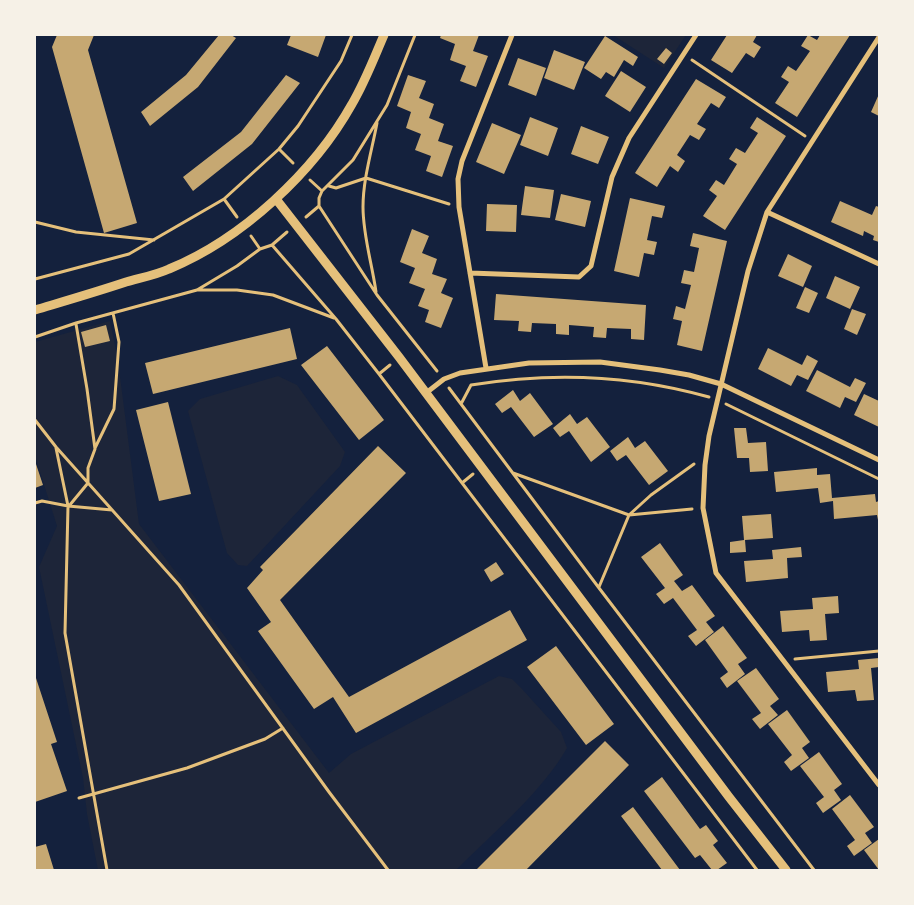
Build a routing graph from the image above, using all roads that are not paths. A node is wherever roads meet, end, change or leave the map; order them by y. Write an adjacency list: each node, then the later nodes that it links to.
1 (384, 35): 7 (street)
2 (512, 35): 10 (street)
3 (696, 35): 10 (street)
4 (879, 37): 5 (street)
5 (873, 46): 6 (street); 8 (street)
6 (879, 48)
7 (276, 199): 11 (street); 14 (street)
8 (767, 212): 9 (street); 13 (street)
9 (879, 264)
10 (470, 273): 12 (street)
11 (35, 310)
12 (486, 368): 13 (street); 14 (street)
13 (721, 384): 15 (street); 16 (street)
14 (425, 393): 17 (street)
15 (879, 460)
16 (879, 785)
17 (786, 870)

